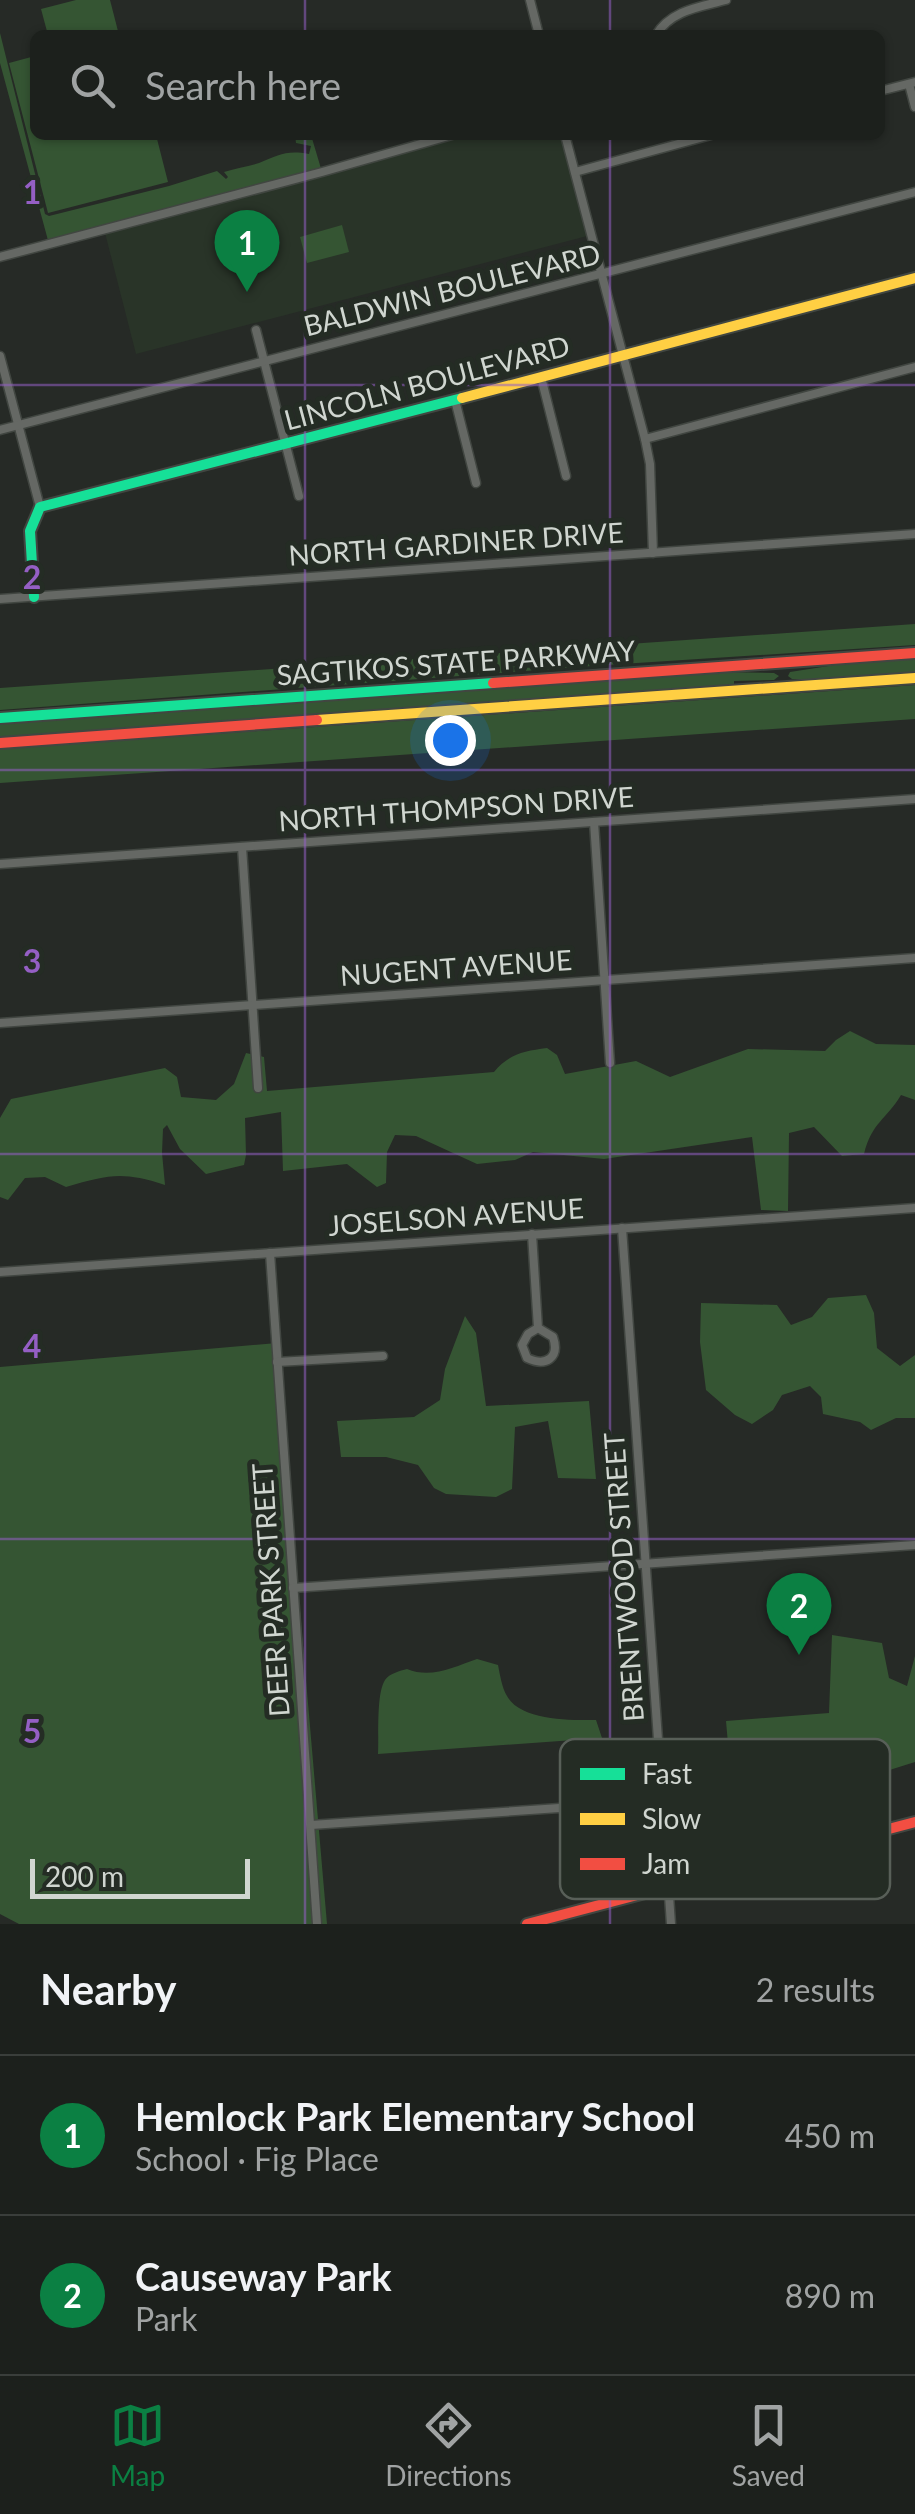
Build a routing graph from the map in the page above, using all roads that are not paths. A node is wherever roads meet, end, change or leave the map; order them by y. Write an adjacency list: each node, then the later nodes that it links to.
1 (530, 0): 3 (street)
2 (726, 0): 4 (street)
3 (538, 30)
4 (659, 30)
5 (912, 83): 6 (street); 7 (street)
6 (885, 90)
7 (915, 107)
8 (434, 140): 13 (street)
9 (566, 140): 11 (street)
10 (693, 140): 11 (street)
11 (575, 172): 14 (street)
12 (915, 192): 14 (street, BALDWIN BOULEVARD)
13 (0, 257)
14 (602, 275): 17 (street); 19 (street, BALDWIN BOULEVARD)
15 (915, 278): 17 (main road, LINCOLN BOULEVARD)
16 (256, 330): 19 (street)
17 (623, 354): 21 (main road, LINCOLN BOULEVARD); 25 (street)
18 (0, 356): 23 (street)
19 (264, 362): 23 (street, BALDWIN BOULEVARD); 26 (street)
20 (915, 368): 25 (street)
21 (541, 376): 22 (main road, LINCOLN BOULEVARD); 27 (street)
22 (455, 400): 26 (main road, LINCOLN BOULEVARD); 28 (street)
23 (18, 426): 24 (street, BALDWIN BOULEVARD); 30 (street)
24 (0, 430)
25 (645, 438): 32 (street)
26 (285, 444): 29 (street); 30 (main road, LINCOLN BOULEVARD)
27 (566, 476)
28 (476, 483)
29 (299, 496)
30 (40, 507): 33 (main road)
31 (915, 534): 32 (street, NORTH GARDINER DRIVE)
32 (654, 552): 33 (street, NORTH GARDINER DRIVE)
33 (34, 597): 34 (street, NORTH GARDINER DRIVE)
34 (0, 599)
35 (915, 653): 37 (main road, SAGTIKOS STATE PARKWAY)
36 (915, 678): 38 (main road, SAGTIKOS STATE PARKWAY)
37 (0, 718)
38 (0, 743)
39 (915, 800): 40 (street, NORTH THOMPSON DRIVE)
40 (594, 822): 41 (street, NORTH THOMPSON DRIVE); 44 (street)
41 (242, 847): 42 (street, NORTH THOMPSON DRIVE); 45 (street)
42 (0, 864)
43 (915, 958): 44 (street, NUGENT AVENUE)
44 (604, 980): 45 (street, NUGENT AVENUE); 47 (street)
45 (253, 1006): 46 (street, NUGENT AVENUE); 48 (street)
46 (0, 1023)
47 (610, 1063)
48 (258, 1088)
49 (915, 1208): 50 (street, JOSELSON AVENUE)
50 (622, 1228): 51 (street, JOSELSON AVENUE); 58 (street, BRENTWOOD STREET)
51 (532, 1234): 52 (street, JOSELSON AVENUE); 54 (street)
52 (270, 1253): 53 (street, JOSELSON AVENUE); 56 (street, DEER PARK STREET)
53 (0, 1272)
54 (538, 1328): 54 (street)
55 (383, 1356): 56 (street)
56 (278, 1362): 59 (street, DEER PARK STREET)
57 (915, 1545): 58 (street)
58 (646, 1563): 59 (street); 60 (street, BRENTWOOD STREET)
59 (293, 1588): 63 (street, DEER PARK STREET)
60 (658, 1739)
61 (560, 1808): 63 (street)
62 (915, 1822): 64 (main road)
63 (311, 1825): 67 (street, DEER PARK STREET)
64 (890, 1828)
65 (620, 1899): 68 (main road)
66 (669, 1899): 69 (street, BRENTWOOD STREET)
67 (317, 1924)
68 (527, 1924)
69 (670, 1924)

